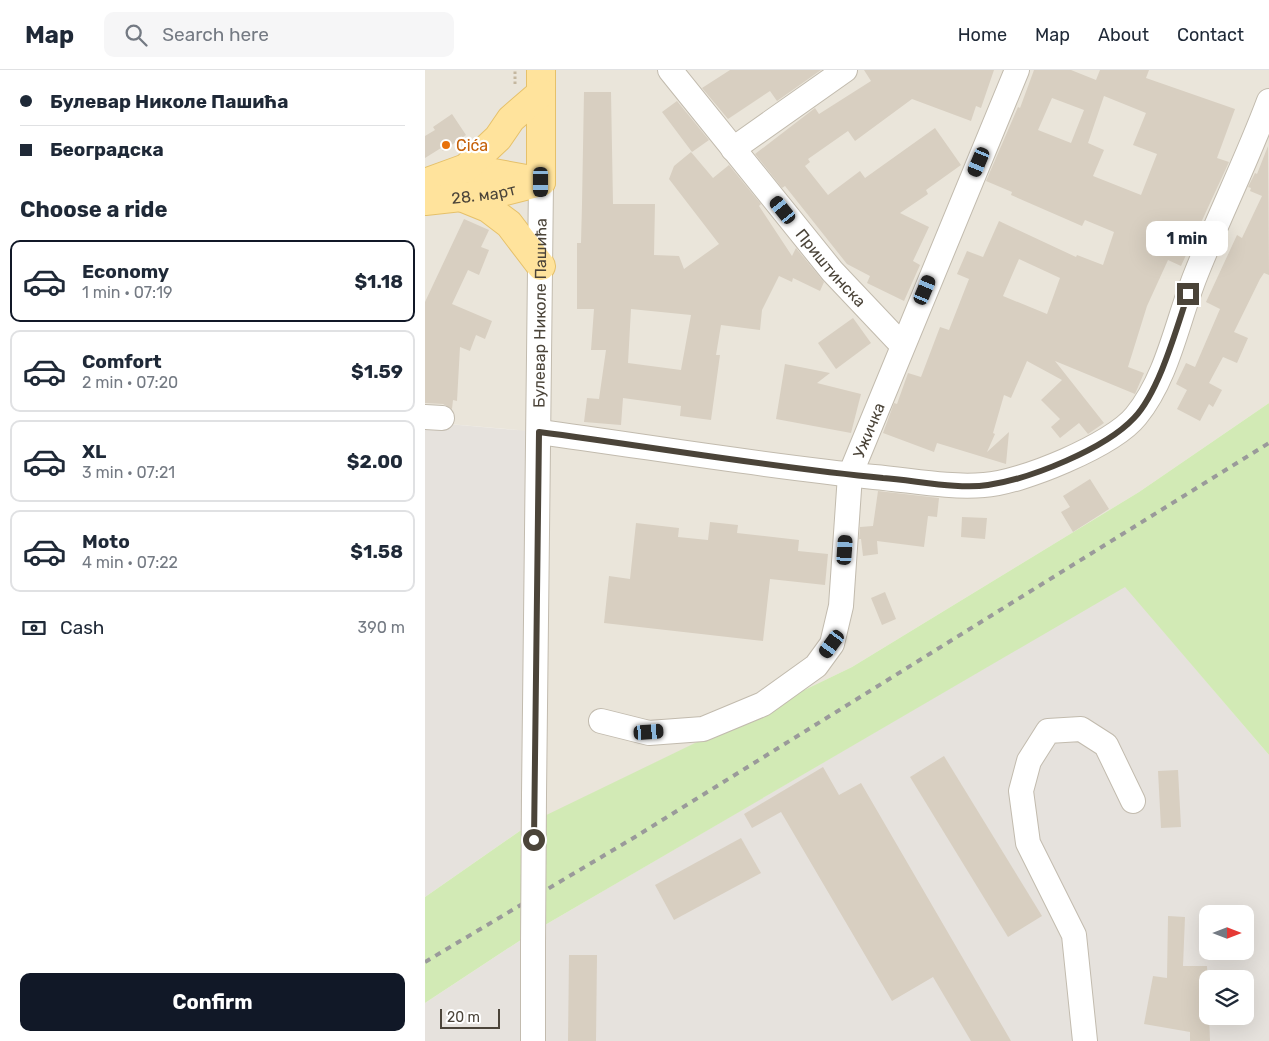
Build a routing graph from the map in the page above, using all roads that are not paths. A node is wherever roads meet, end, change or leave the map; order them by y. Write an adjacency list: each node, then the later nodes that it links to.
1 (670, 70): 6 (street, Приштинска)
2 (845, 70): 6 (street)
3 (1017, 70): 13 (street, Ужичка)
4 (541, 81): 7 (main road, 28. март); 8 (main road, Булевар Николе Пашића)
5 (1269, 101): 15 (street)
6 (733, 149): 13 (street, Приштинска)
7 (466, 168): 8 (main road); 9 (main road, 28. март)
8 (541, 182): 10 (main road, 28. март); 12 (street, Булевар Николе Пашића)
9 (425, 183)
10 (460, 197): 11 (main road, 28. март); 12 (main road)
11 (425, 201)
12 (541, 266): 14 (street, Булевар Николе Пашића)
13 (902, 345): 15 (street, Ужичка)
14 (539, 432): 15 (street); 18 (street, Булевар Николе Пашића, bridge)
15 (850, 474): 16 (street, Ужичка)
16 (601, 720)
17 (1133, 800): 19 (street)
18 (533, 1041)
19 (1085, 1041)

